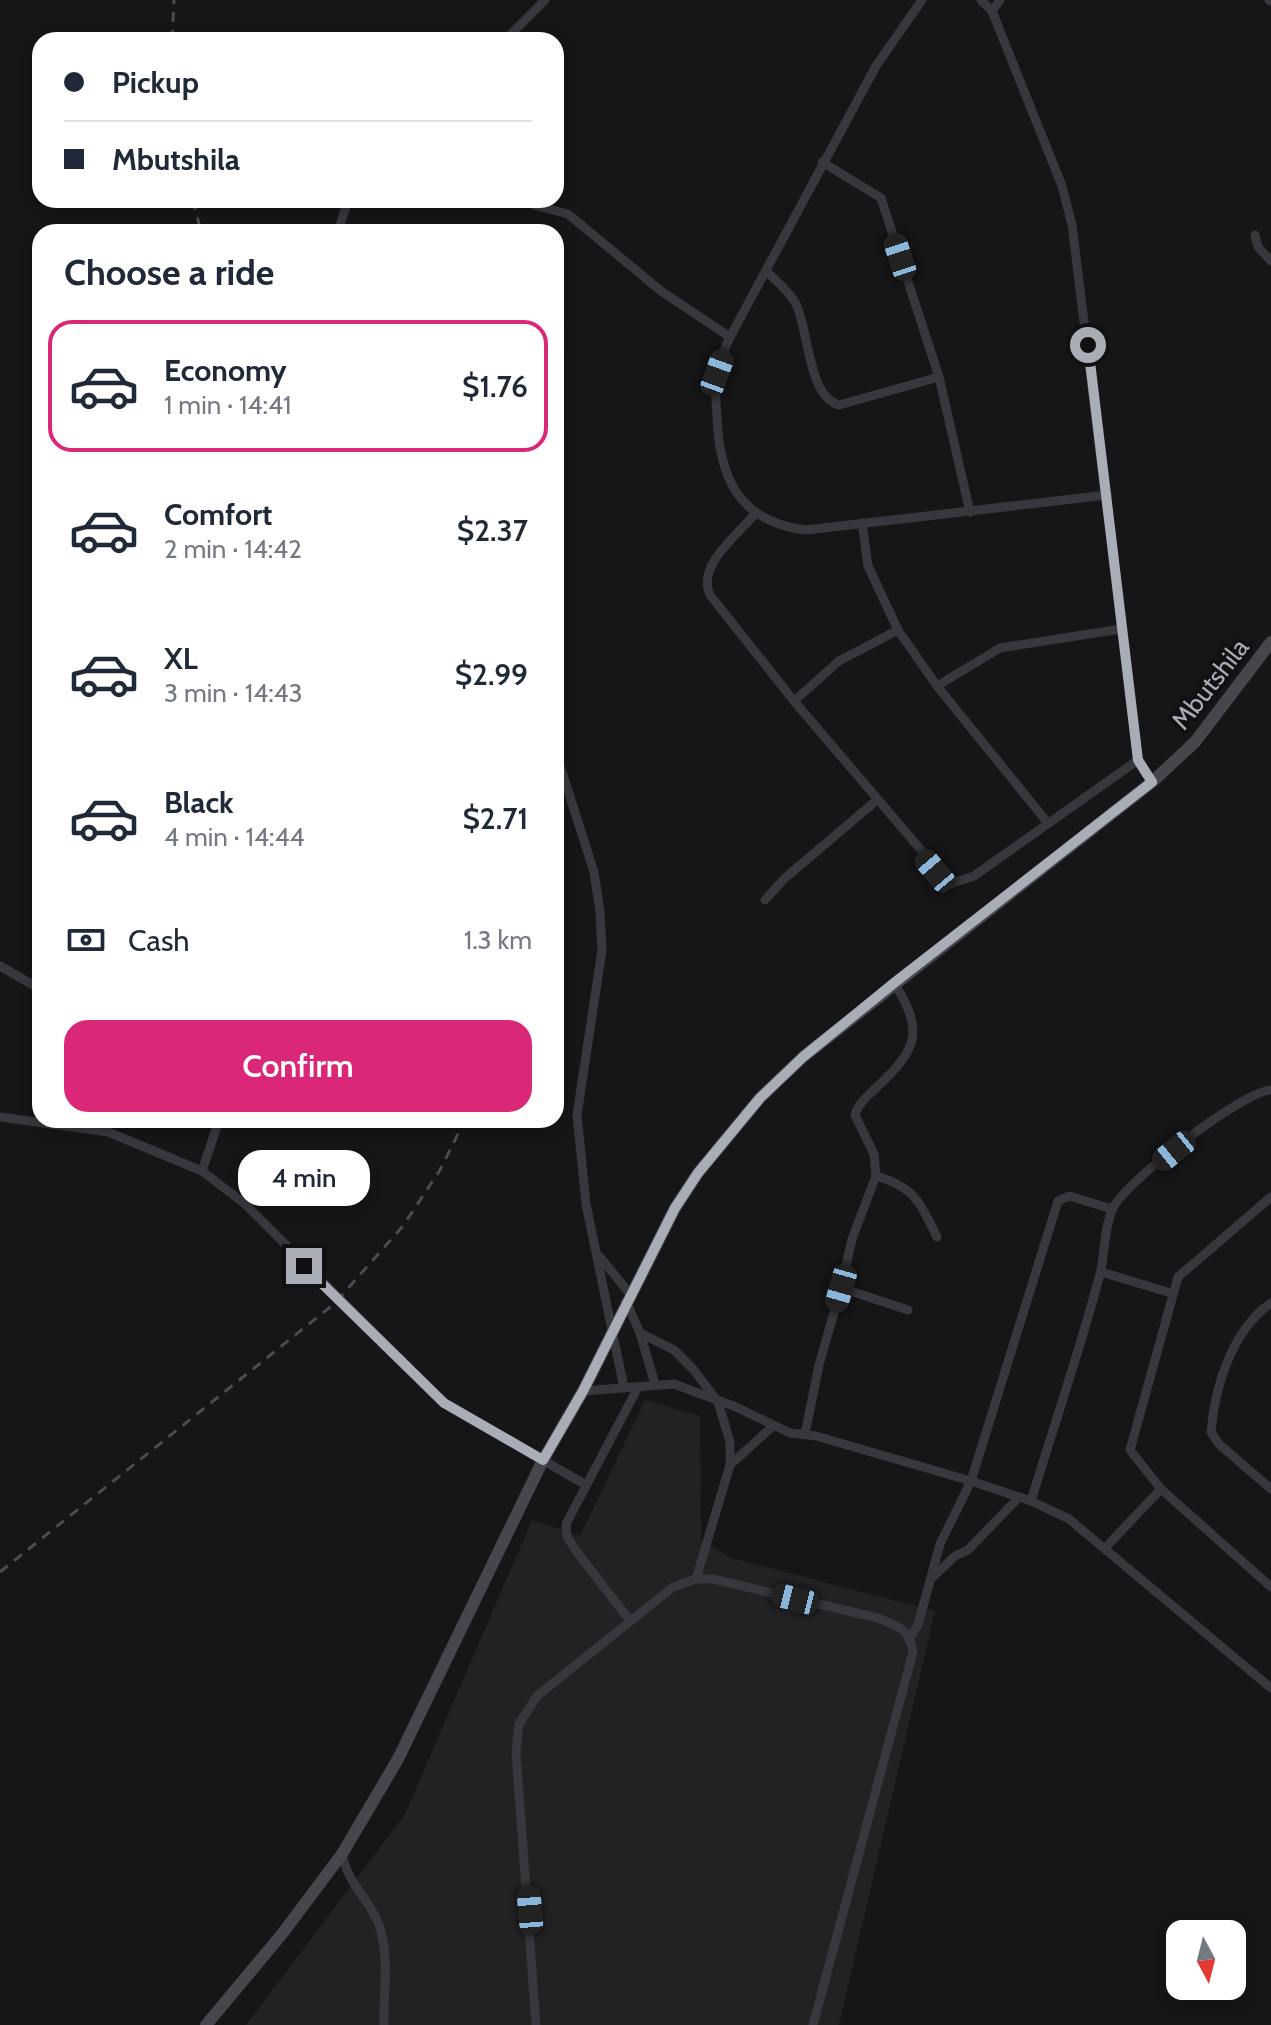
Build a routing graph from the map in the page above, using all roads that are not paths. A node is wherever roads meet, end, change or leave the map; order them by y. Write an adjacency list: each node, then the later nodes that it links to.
1 (545, 0): 6 (street)
2 (922, 0): 7 (street)
3 (981, 0): 5 (street)
4 (1000, 0): 5 (street)
5 (992, 11): 14 (street)
6 (513, 32)
7 (822, 162): 11 (street); 13 (street)
8 (545, 208): 12 (street)
9 (1255, 235): 10 (street)
10 (1271, 261)
11 (766, 271): 12 (street); 13 (street)
12 (730, 337): 16 (street)
13 (939, 377): 15 (street)
14 (1107, 495): 15 (street); 18 (street)
15 (970, 512): 17 (street)
16 (755, 514): 17 (street); 22 (street)
17 (862, 523): 19 (street)
18 (1121, 629): 21 (street); 23 (street)
19 (898, 630): 21 (street); 22 (street)
20 (1271, 642): 25 (street, Mbutshila)
21 (937, 686): 27 (street)
22 (794, 701): 26 (street)
23 (1138, 760): 25 (street); 27 (street)
24 (564, 778): 42 (street)
25 (1152, 782): 30 (street, Mbutshila)
26 (877, 800): 27 (street); 28 (street)
27 (1047, 822)
28 (765, 900)
29 (0, 966): 31 (street)
30 (894, 983): 38 (street); 46 (street, Mbutshila)
31 (32, 984)
32 (1271, 1090): 40 (street)
33 (0, 1117): 34 (street)
34 (32, 1121)
35 (79, 1128): 37 (street)
36 (216, 1128): 37 (street)
37 (202, 1171): 58 (street)
38 (876, 1176): 41 (street); 44 (street)
39 (1271, 1197): 45 (street)
40 (1112, 1209): 43 (street); 60 (street)
41 (937, 1237)
42 (600, 1257): 46 (street); 49 (street)
43 (1101, 1272): 45 (street); 65 (street)
44 (841, 1288): 48 (street); 57 (street)
45 (1171, 1293): 63 (street)
46 (628, 1298): 49 (street, Mbutshila); 50 (street)
47 (1271, 1303): 62 (street)
48 (908, 1310)
49 (611, 1332): 52 (street); 54 (street, Mbutshila)
50 (640, 1333): 51 (street); 55 (street)
51 (655, 1384): 53 (street); 55 (street)
52 (624, 1388): 53 (street); 54 (street)
53 (637, 1389): 61 (street)
54 (583, 1391): 58 (street, Mbutshila)
55 (718, 1402): 56 (street); 59 (street)
56 (773, 1426): 57 (street); 59 (street)
57 (805, 1434): 60 (street)
58 (543, 1460): 61 (street); 73 (street, Mbutshila)
59 (730, 1465): 68 (street)
60 (971, 1481): 64 (street); 67 (street)
61 (586, 1485): 70 (street)
62 (1270, 1487)
63 (1161, 1489): 66 (street); 69 (street)
64 (1019, 1497): 65 (street); 67 (street)
65 (1031, 1501): 66 (street)
66 (1105, 1548): 72 (street)
67 (933, 1577): 71 (street)
68 (696, 1579): 70 (street); 71 (street)
69 (1271, 1587)
70 (630, 1621): 76 (street)
71 (911, 1636): 77 (street)
72 (1271, 1688)
73 (342, 1854): 74 (street, Mbutshila); 75 (street)
74 (206, 2025)
75 (384, 2025)
76 (536, 2025)
77 (813, 2025)

